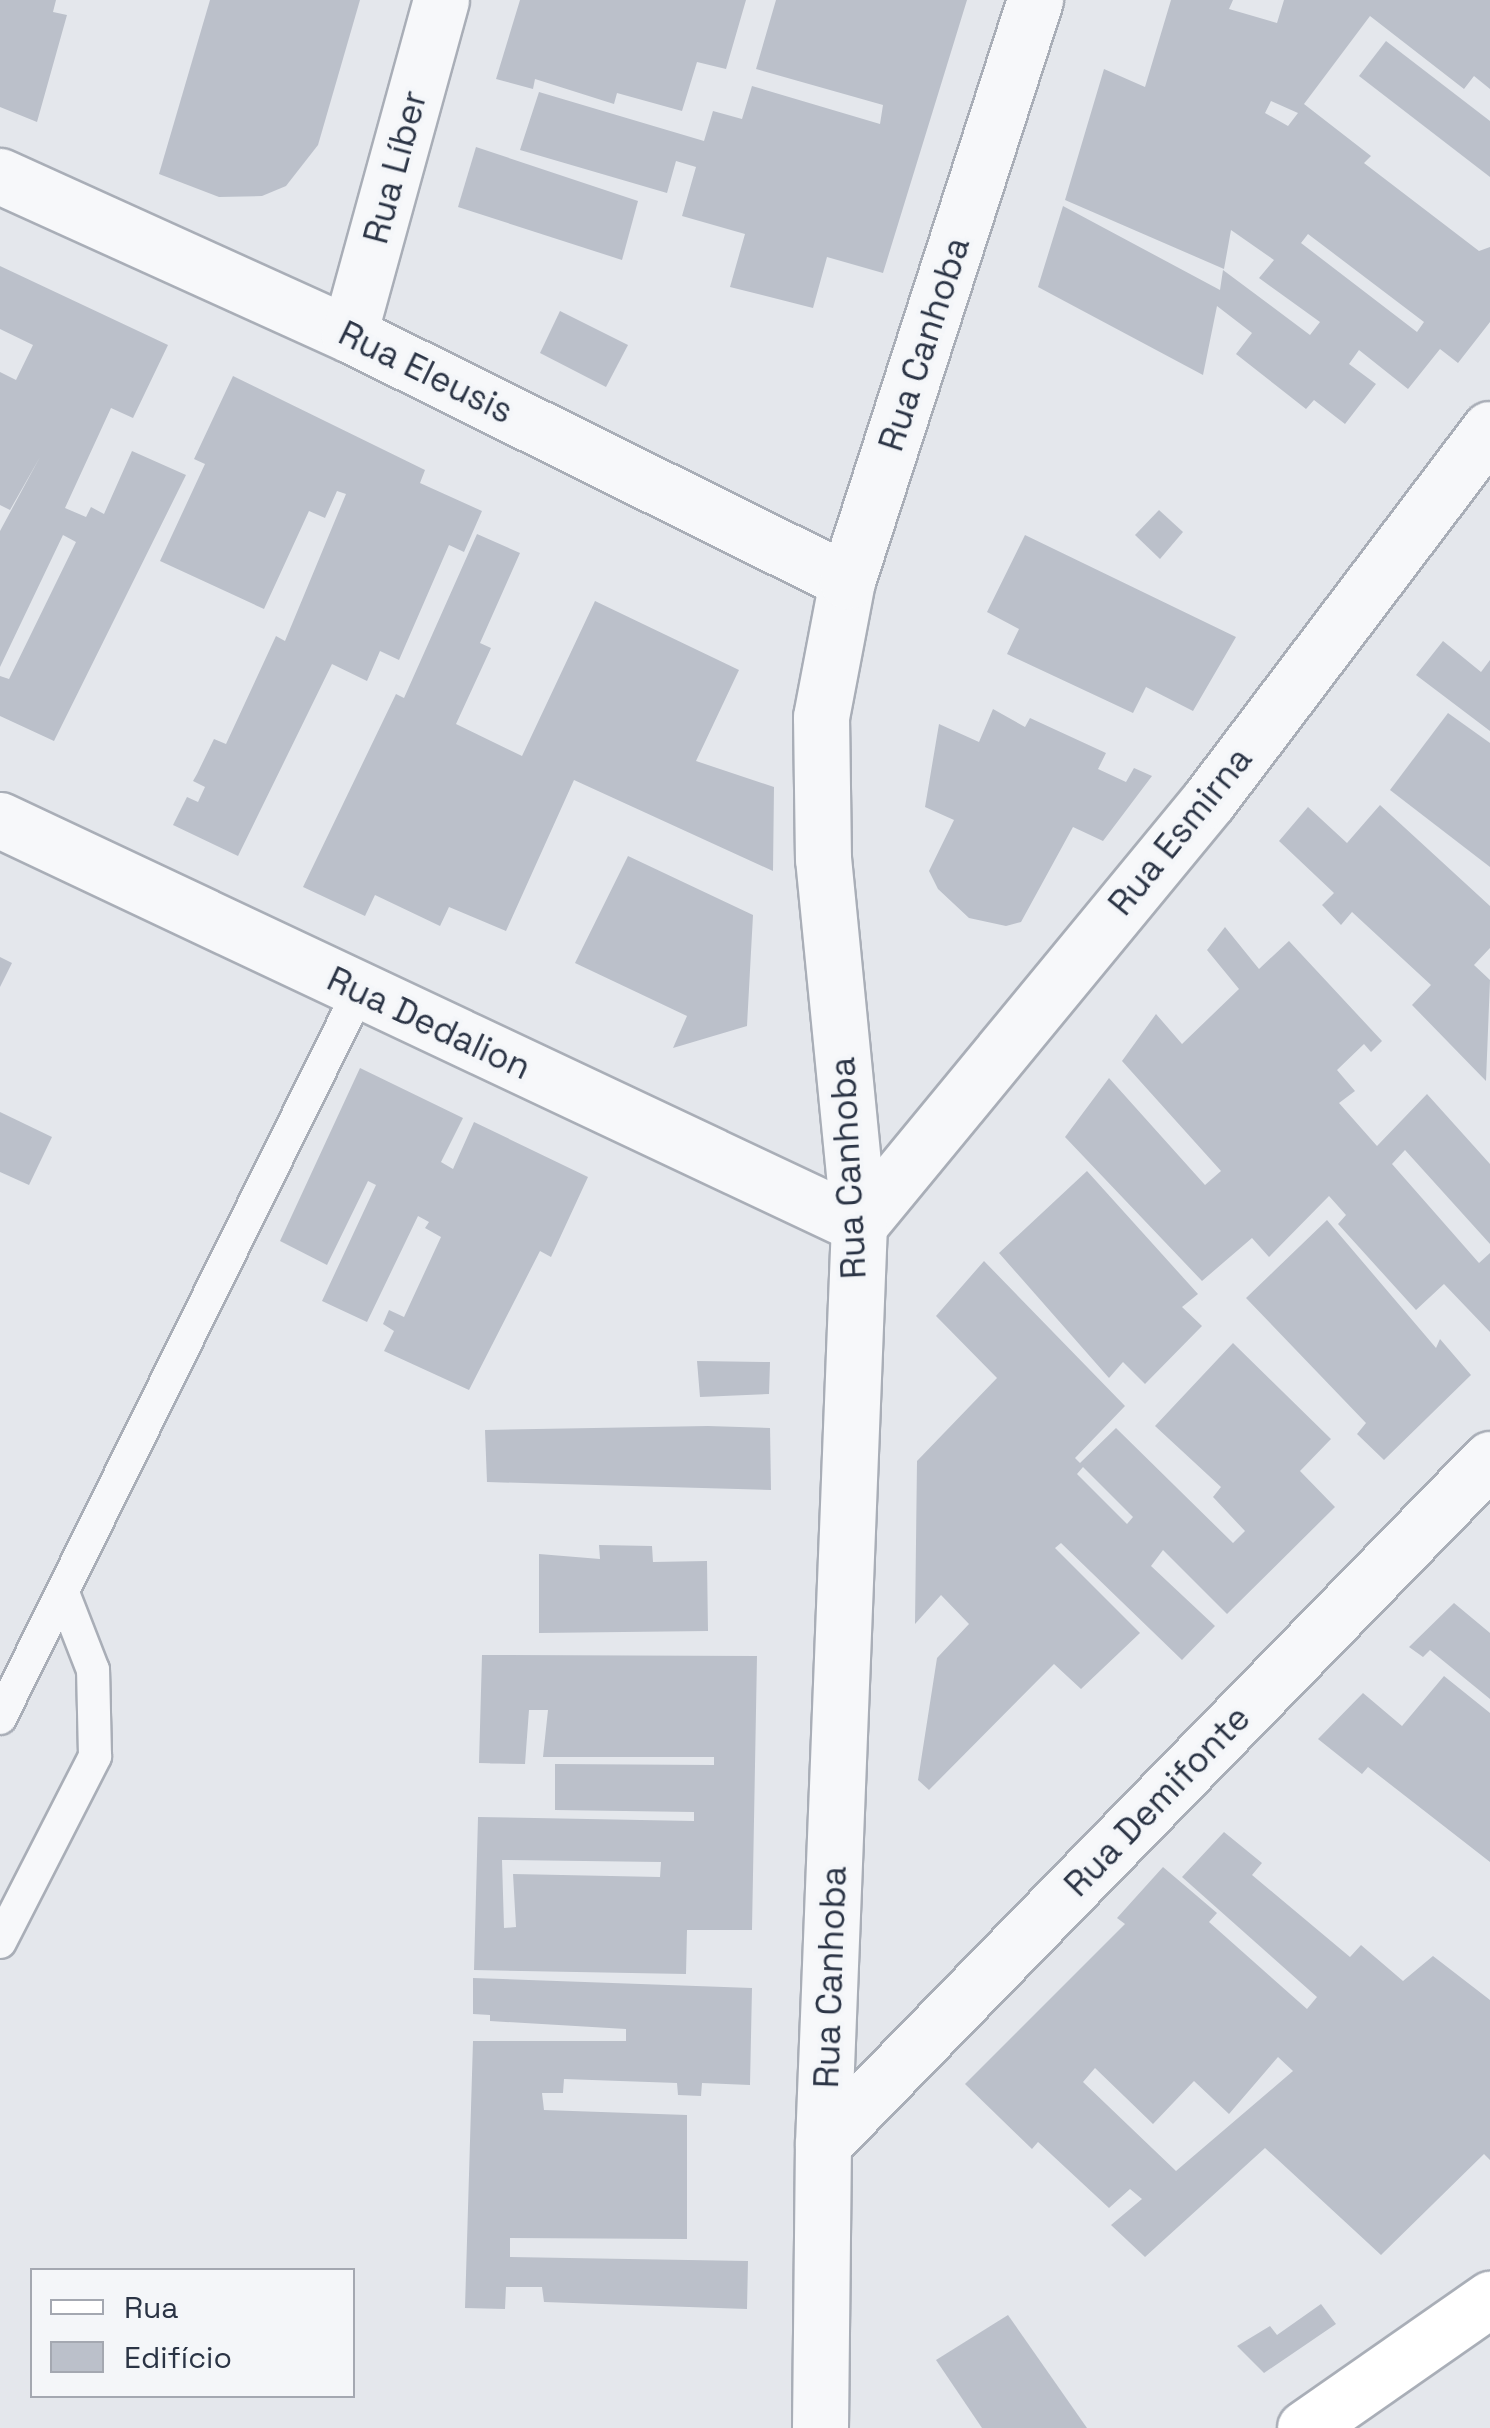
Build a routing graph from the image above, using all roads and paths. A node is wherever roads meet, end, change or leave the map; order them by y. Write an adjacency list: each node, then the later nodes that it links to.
1 (441, 0): 4 (street, Rua Líber)
2 (1035, 0): 6 (street, Rua Canhoba)
3 (0, 176): 4 (street, Rua Eleusis)
4 (349, 334): 6 (street, Rua Eleusis)
5 (1490, 430): 9 (street, Rua Esmirna)
6 (847, 581): 9 (street, Rua Canhoba)
7 (0, 820): 8 (street, Rua Dedalion)
8 (360, 990): 9 (street, Rua Dedalion); 11 (lane)
9 (859, 1225): 14 (street, Rua Canhoba)
10 (1490, 1459): 14 (street, Rua Demifonte)
11 (63, 1593): 12 (lane); 13 (lane)
12 (0, 1718)
13 (0, 1942)
14 (824, 2144): 16 (street, Rua Canhoba)
15 (1490, 2299): 17 (main road)
16 (820, 2428)
17 (1304, 2428)

